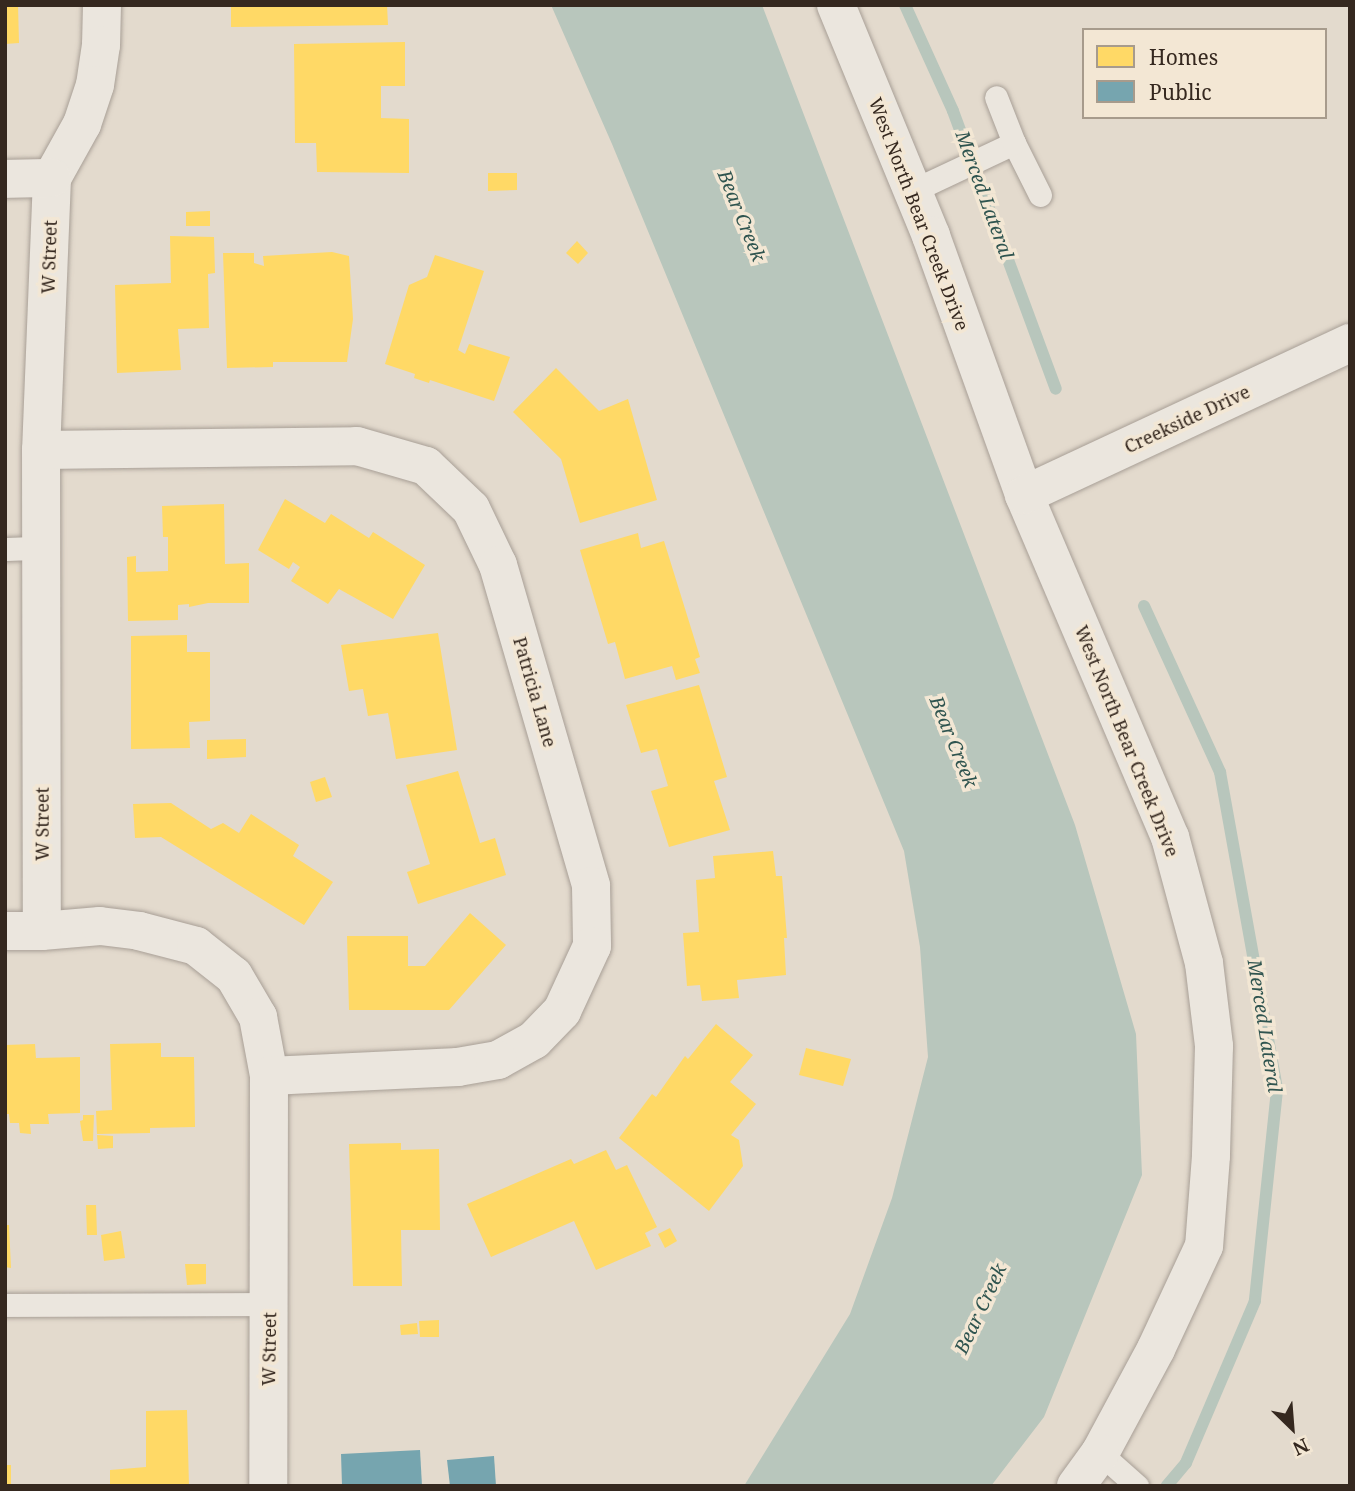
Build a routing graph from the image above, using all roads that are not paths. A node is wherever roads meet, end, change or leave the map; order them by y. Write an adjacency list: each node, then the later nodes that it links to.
1 (102, 5): 6 (street, W Street)
2 (836, 5): 7 (street, West North Bear Creek Drive)
3 (996, 97): 4 (lane)
4 (1004, 148): 7 (lane); 8 (lane)
5 (5, 178): 6 (street)
6 (52, 178): 10 (street, W Street)
7 (912, 191): 11 (street, West North Bear Creek Drive)
8 (1040, 195)
9 (1350, 342): 11 (street, Creekside Drive)
10 (41, 450): 12 (street, W Street); 14 (street, Patricia Lane)
11 (1024, 495): 17 (street, West North Bear Creek Drive)
12 (23, 549): 13 (street, W Street)
13 (23, 931): 14 (street, W Street)
14 (269, 1076): 15 (street, W Street)
15 (269, 1304): 16 (lane); 18 (street, W Street)
16 (5, 1305)
17 (1100, 1453): 19 (street, West North Bear Creek Drive); 20 (lane)
18 (268, 1486)
19 (1076, 1486)
20 (1137, 1486)

